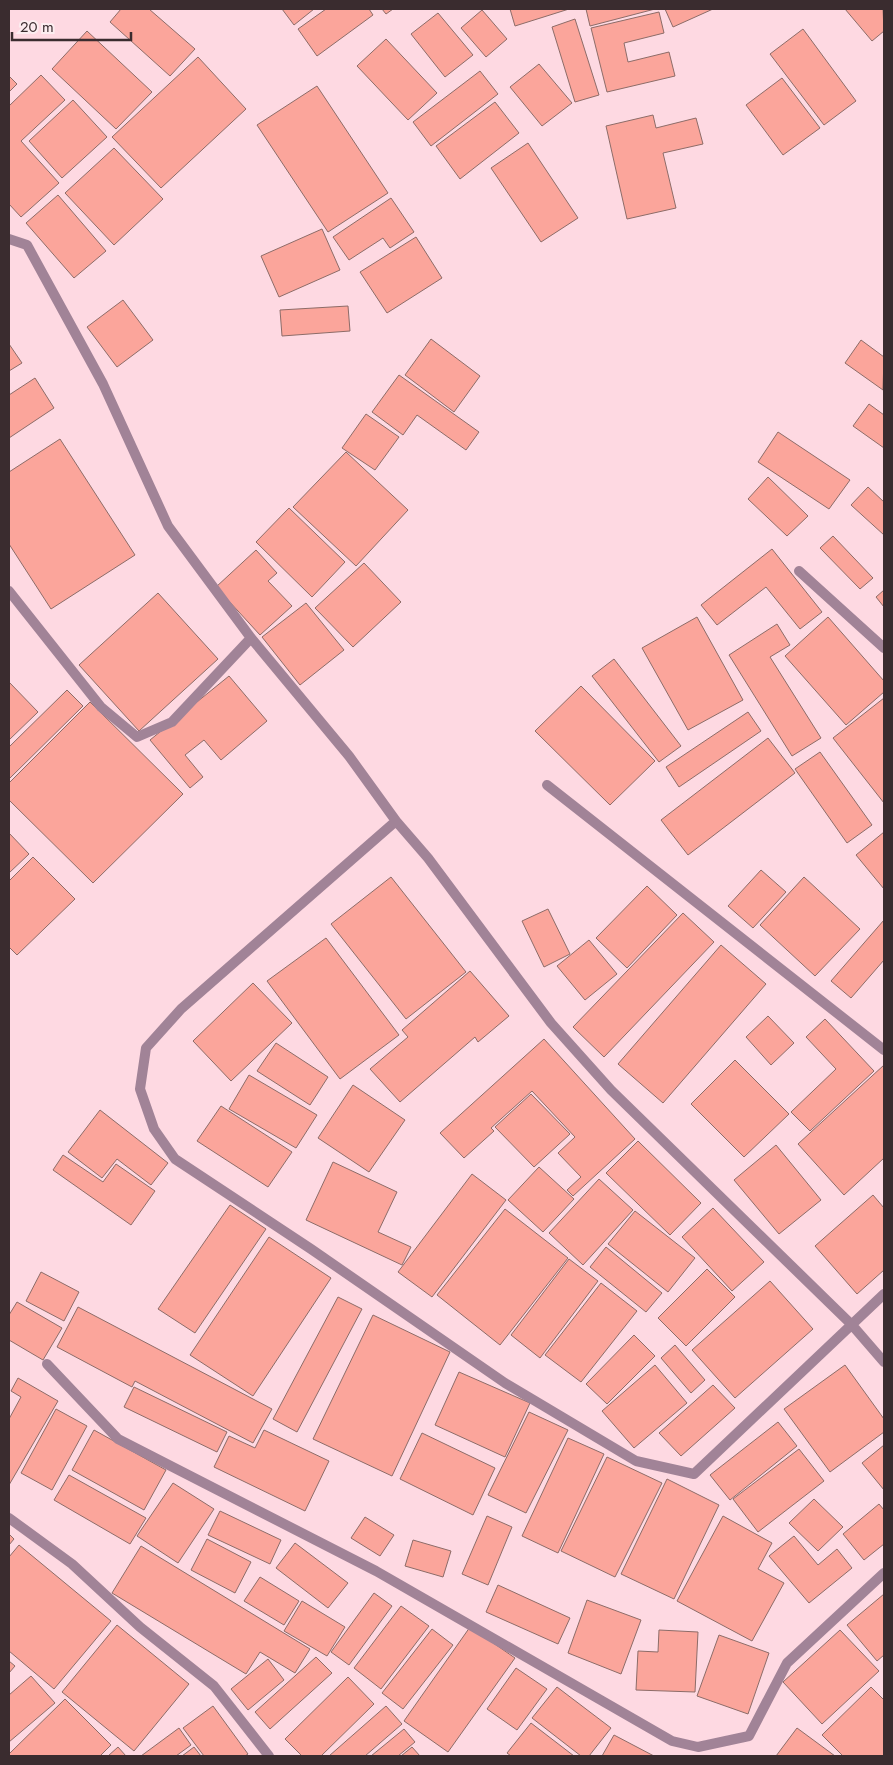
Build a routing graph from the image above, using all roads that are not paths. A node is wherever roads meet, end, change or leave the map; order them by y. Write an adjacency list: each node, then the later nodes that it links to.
1 (9, 239): 4 (street)
2 (799, 571): 5 (street)
3 (9, 591): 4 (street)
4 (251, 638): 7 (street)
5 (884, 648)
6 (547, 785): 8 (street)
7 (396, 821): 10 (street); 10 (street)
8 (884, 1050)
9 (884, 1294): 10 (street)
10 (852, 1325): 11 (street)
11 (884, 1362)
12 (47, 1364): 14 (street)
13 (9, 1518): 15 (street)
14 (884, 1573)
15 (269, 1756)

